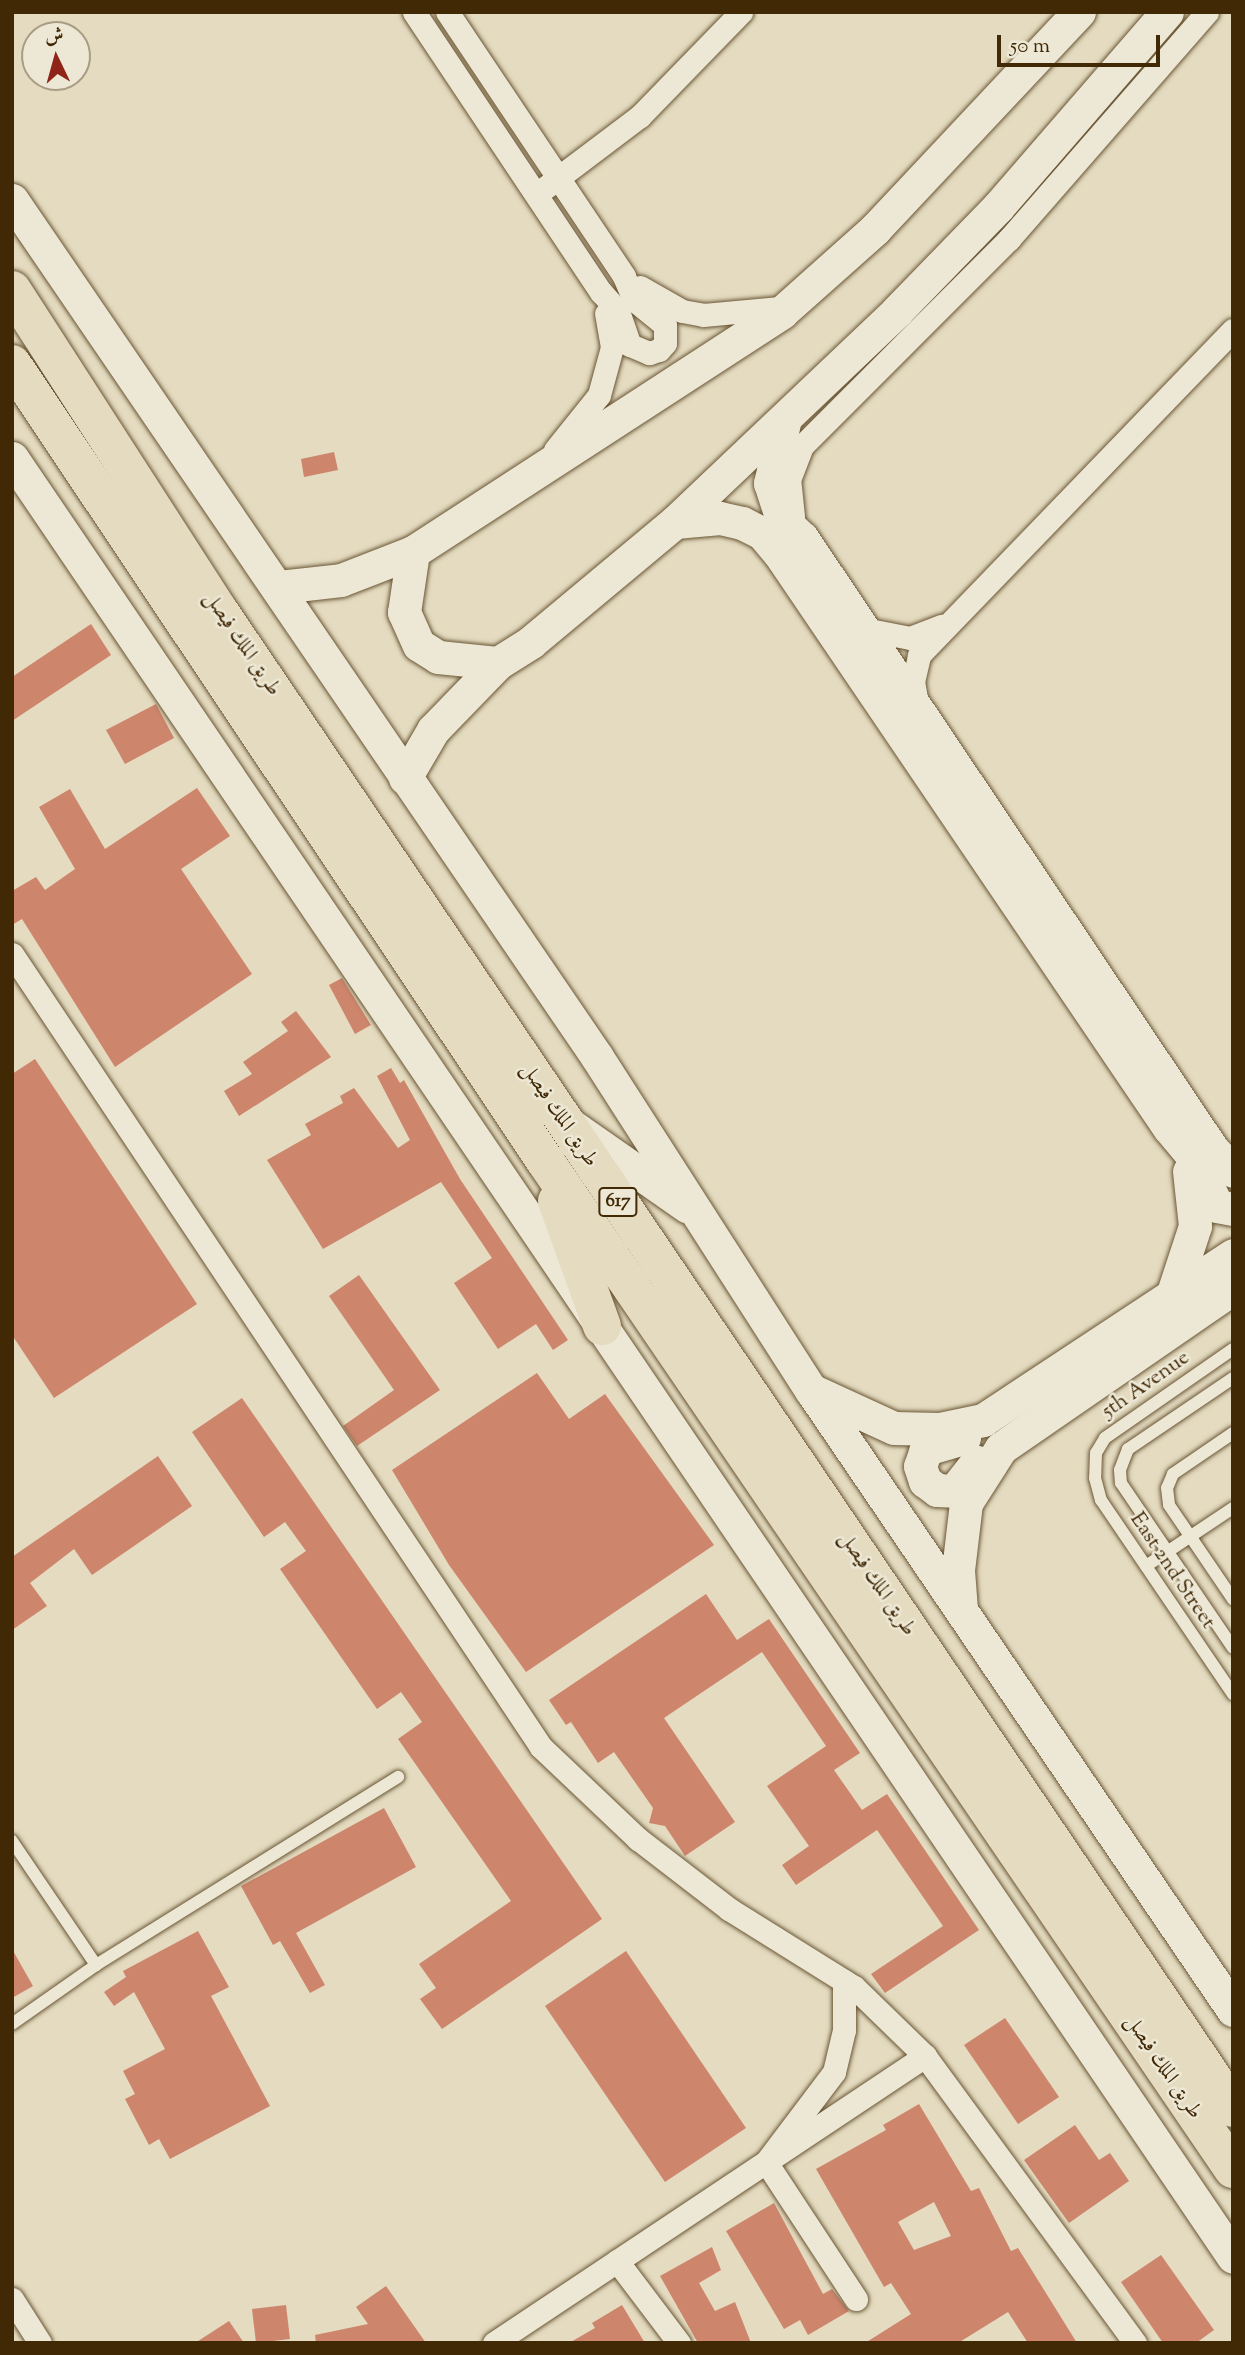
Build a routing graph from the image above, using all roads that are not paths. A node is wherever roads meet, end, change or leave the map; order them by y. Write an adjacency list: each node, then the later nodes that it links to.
1 (414, 12): 8 (street)
2 (446, 12): 7 (street)
3 (741, 12): 7 (street)
4 (1079, 12): 13 (main road)
5 (1167, 12): 16 (main road)
6 (1207, 12): 20 (street)
7 (557, 177): 8 (street); 10 (street)
8 (536, 194): 12 (street)
9 (12, 200): 22 (main road)
10 (624, 276): 12 (street); 12 (street); 13 (street)
11 (12, 290): 29 (highway, طريق الملك فيصل / 617)
12 (601, 292): 18 (street)
13 (788, 307): 18 (main road)
14 (1233, 330): 23 (street)
15 (12, 364): 32 (highway, طريق الملك فيصل / 617)
16 (784, 422): 19 (main road); 20 (main road)
17 (12, 458): 39 (main road)
18 (535, 473): 21 (main road)
19 (675, 523): 25 (main road); 30 (main road)
20 (802, 538): 24 (main road)
21 (413, 552): 22 (main road); 25 (main road)
22 (279, 587): 27 (main road)
23 (945, 625): 24 (street); 26 (street)
24 (864, 629): 26 (main road)
25 (498, 663): 27 (main road)
26 (919, 710): 30 (main road)
27 (405, 778): 35 (main road)
28 (12, 954): 58 (street)
29 (562, 1119): 35 (main road); 62 (highway, طريق الملك فيصل / 617)
30 (1180, 1120): 31 (main road); 33 (main road); 34 (main road); 38 (main road)
31 (1233, 1154)
32 (546, 1162): 39 (highway); 64 (highway, طريق الملك فيصل / 617)
33 (1233, 1171)
34 (1233, 1209)
35 (702, 1216): 42 (main road)
36 (1233, 1255): 38 (main road)
37 (1233, 1288): 43 (main road)
38 (1172, 1296): 43 (main road)
39 (602, 1326): 65 (main road)
40 (1233, 1349): 46 (lane, 5th Avenue)
41 (1233, 1378): 45 (lane, 5th Avenue)
42 (811, 1390): 43 (main road); 52 (main road)
43 (1016, 1419): 52 (main road)
44 (1233, 1433): 48 (lane)
45 (1123, 1458): 49 (lane, East 2nd Street)
46 (1095, 1463): 50 (lane, East 2nd Street)
47 (1233, 1508): 48 (lane)
48 (1190, 1536): 49 (lane); 51 (lane)
49 (1168, 1552): 50 (lane); 53 (lane, East 2nd Street)
50 (1146, 1566): 54 (lane, East 2nd Street)
51 (1230, 1591)
52 (962, 1612): 59 (main road)
53 (1233, 1648)
54 (1233, 1694)
55 (398, 1777): 57 (lane)
56 (12, 1841): 57 (lane)
57 (96, 1965): 60 (lane)
58 (844, 1981): 61 (street); 63 (street)
59 (1233, 2010)
60 (12, 2024)
61 (925, 2056): 63 (street); 72 (street)
62 (1233, 2108)
63 (766, 2162): 66 (street); 68 (street)
64 (1233, 2169)
65 (1233, 2257)
66 (617, 2261): 70 (street); 71 (street)
67 (12, 2299): 69 (street)
68 (856, 2299)
69 (40, 2343)
70 (494, 2343)
71 (679, 2343)
72 (1135, 2343)

